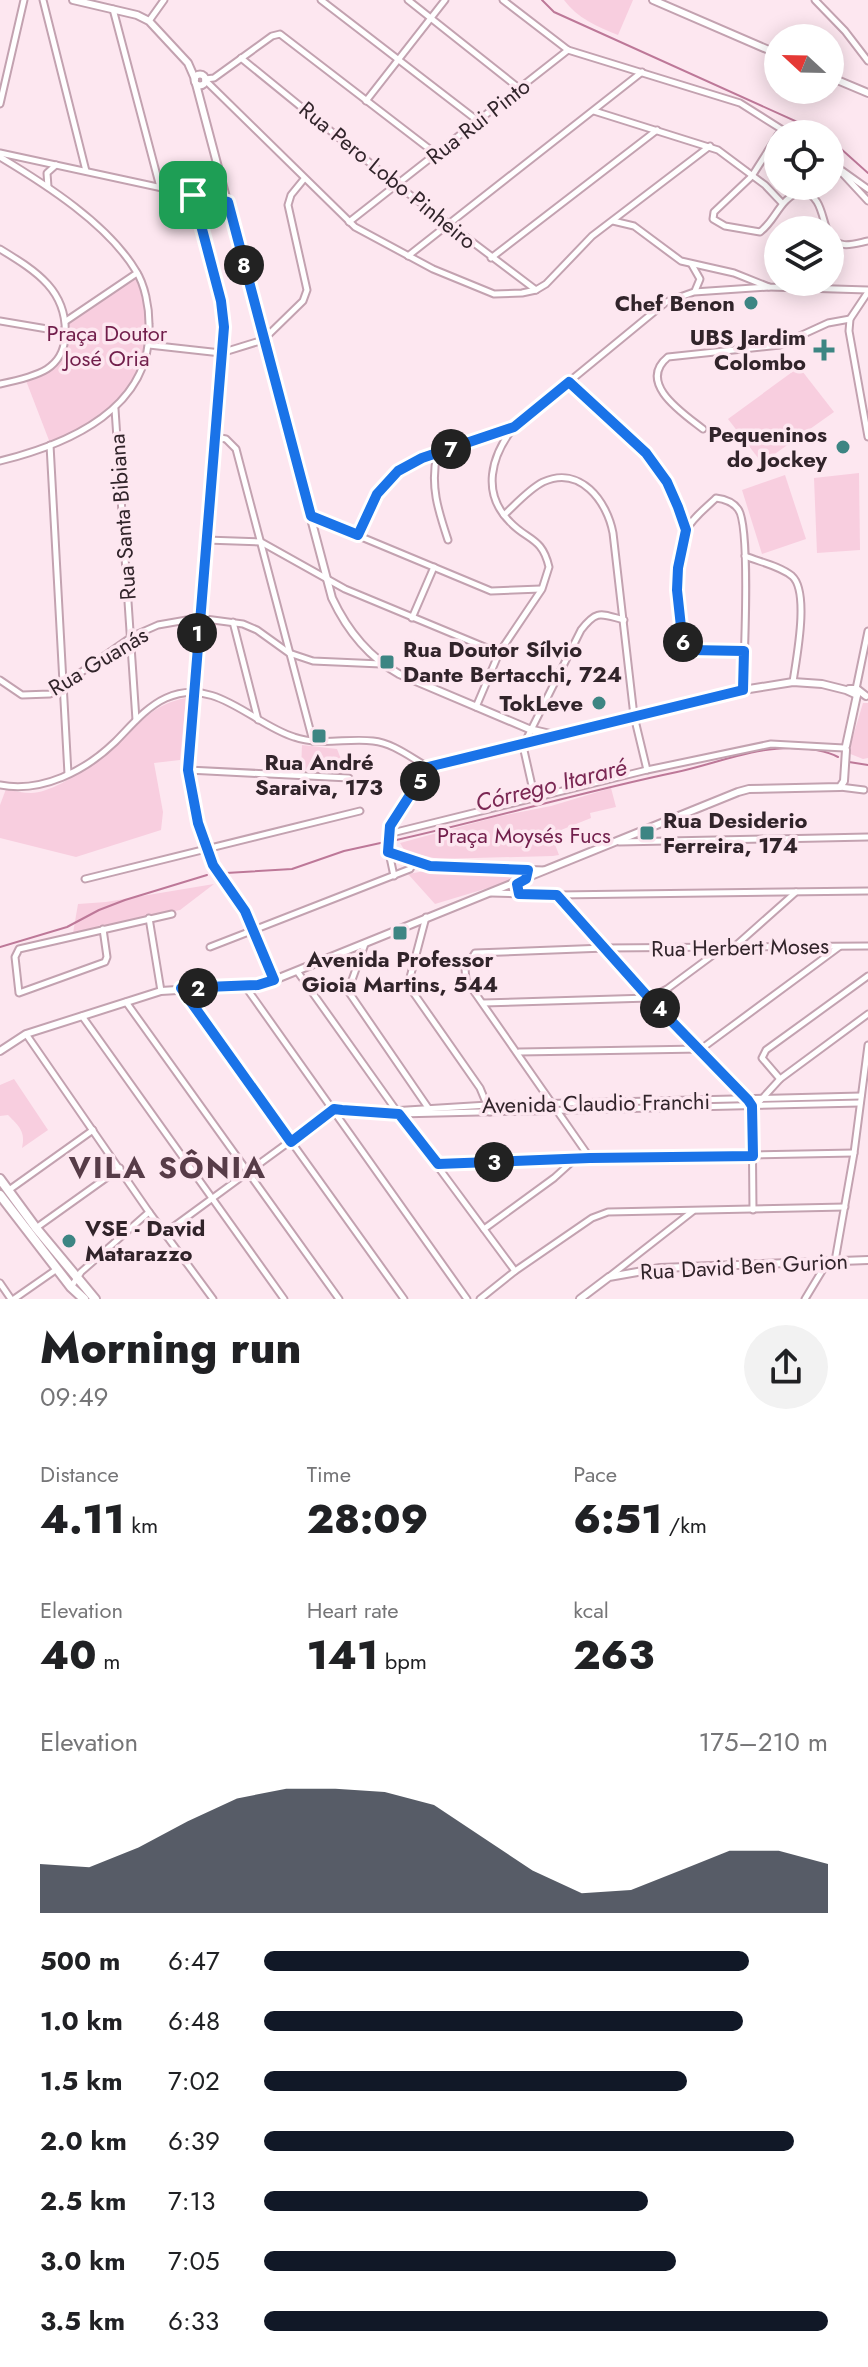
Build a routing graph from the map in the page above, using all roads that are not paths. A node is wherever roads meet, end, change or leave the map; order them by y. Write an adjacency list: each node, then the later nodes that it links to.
1 (24, 0): 25 (street)
2 (43, 0): 35 (street)
3 (73, 0): 11 (street)
4 (164, 0): 13 (street)
5 (321, 0): 17 (street)
6 (408, 0): 12 (street)
7 (445, 0): 12 (street)
8 (503, 0): 15 (street)
9 (653, 0): 14 (street)
10 (815, 0): 18 (street)
11 (113, 9): 13 (street); 41 (street)
12 (431, 18): 17 (street); 22 (street)
13 (149, 21): 20 (street)
14 (764, 48)
15 (568, 50): 19 (street); 22 (street, Rua Rui Pinto)
16 (241, 58): 20 (street); 24 (street); 40 (street, Rua Pero Lobo Pinheiro)
17 (397, 61): 24 (street); 27 (street)
18 (868, 61)
19 (643, 72): 26 (street); 28 (street)
20 (201, 81): 39 (street); 46 (street)
21 (844, 83): 23 (street)
22 (520, 89): 27 (street, Rua Rui Pinto)
23 (868, 93)
24 (366, 101): 31 (street)
25 (0, 104)
26 (593, 111): 29 (street); 51 (street)
27 (478, 121): 31 (street, Rua Rui Pinto)
28 (764, 121)
29 (657, 130): 30 (street); 56 (street)
30 (710, 146): 38 (street); 49 (street)
31 (436, 154): 40 (street, Rua Rui Pinto)
32 (0, 155): 34 (street); 42 (street)
33 (764, 157): 38 (street)
34 (58, 164): 35 (street); 42 (street)
35 (86, 171): 41 (street)
36 (844, 172): 43 (street)
37 (844, 175): 45 (street)
38 (752, 176): 47 (street); 47 (street)
39 (304, 179): 50 (street); 69 (street)
40 (397, 185): 50 (street, Rua Rui Pinto); 51 (street, Rua Pero Lobo Pinheiro)
41 (160, 187): 44 (street)
42 (48, 188): 58 (street)
43 (868, 189)
44 (193, 195): 46 (street); 71 (street)
45 (868, 201)
46 (228, 202): 69 (street)
47 (782, 203): 48 (street)
48 (823, 216)
49 (612, 221): 57 (street); 61 (street)
50 (349, 222): 55 (street)
51 (448, 223): 55 (street); 56 (street, Rua Pero Lobo Pinheiro)
52 (868, 241): 53 (street)
53 (844, 245)
54 (0, 249): 67 (street)
55 (408, 256): 61 (street)
56 (491, 258): 61 (street, Rua Pero Lobo Pinheiro)
57 (692, 265): 59 (street); 64 (street)
58 (137, 273): 67 (street); 70 (street)
59 (764, 285)
60 (764, 287): 64 (street)
61 (536, 290)
62 (844, 290): 63 (street)
63 (868, 291): 65 (street)
64 (694, 292): 72 (street)
65 (850, 319): 76 (street); 78 (street)
66 (0, 321): 68 (street)
67 (66, 321): 68 (street)
68 (65, 332): 73 (street)
69 (263, 340): 71 (street); 83 (street)
70 (149, 345): 71 (street); 74 (street)
71 (221, 353): 77 (street)
72 (569, 382): 75 (street); 84 (street)
73 (0, 384)
74 (115, 409): 79 (street); 98 (street, Rua Santa Bibiana)
75 (514, 427): 80 (street); 82 (street)
76 (703, 429)
77 (215, 437): 86 (street); 88 (street)
78 (868, 437)
79 (50, 445): 81 (street); 105 (street)
80 (437, 453): 85 (street); 87 (street)
81 (0, 461)
82 (504, 515): 92 (street); 95 (street)
83 (311, 516): 85 (street); 91 (street)
84 (686, 530): 89 (street); 99 (street)
85 (358, 535): 90 (street)
86 (206, 540): 88 (street); 93 (street)
87 (448, 540)
88 (261, 542): 91 (street); 100 (street)
89 (745, 556): 99 (street); 104 (street)
90 (434, 567): 92 (street); 94 (street)
91 (326, 579): 94 (street); 102 (street)
92 (542, 589): 101 (street)
93 (198, 618): 96 (street, Rua Guanás); 98 (street, Rua Guanás); 108 (street)
94 (412, 618): 101 (street)
95 (624, 620): 110 (street); 113 (street)
96 (233, 622): 100 (street, Rua Guanás); 112 (street)
97 (868, 631): 107 (street)
98 (131, 638): 105 (street, Rua Guanás); 111 (street, Rua Santa Bibiana)
99 (744, 651): 106 (street)
100 (289, 653): 102 (street, Rua Guanás); 115 (street)
101 (499, 653): 109 (street)
102 (381, 664): 109 (street)
103 (0, 680): 105 (street, Rua Guanás)
104 (793, 682): 106 (street); 107 (street)
105 (62, 688): 121 (street)
106 (743, 690): 110 (street)
107 (857, 692): 117 (street)
108 (192, 693): 111 (street); 112 (street); 119 (street)
109 (476, 707): 113 (street)
110 (634, 716): 114 (street); 120 (street)
111 (136, 721): 121 (street)
112 (258, 721): 115 (street)
113 (529, 729): 114 (street); 116 (street)
114 (555, 735): 116 (street)
115 (313, 741): 118 (street)
116 (523, 746): 118 (street); 126 (street)
117 (846, 747): 120 (street); 124 (street)
118 (428, 767): 128 (street)
119 (188, 770): 122 (street); 131 (street)
120 (647, 770): 126 (street)
121 (68, 774): 123 (street)
122 (349, 778)
123 (0, 785)
124 (840, 787): 125 (street); 130 (street)
125 (864, 790)
126 (535, 799): 128 (street)
127 (360, 811): 131 (street)
128 (387, 836): 132 (street)
129 (868, 837): 130 (street)
130 (614, 842): 137 (street)
131 (206, 847): 139 (street); 151 (street)
132 (388, 850): 133 (street); 134 (street)
133 (399, 856): 134 (street); 135 (street)
134 (390, 859): 138 (street)
135 (414, 862): 136 (street); 138 (street)
136 (528, 870): 137 (street); 140 (street)
137 (545, 870): 140 (street)
138 (394, 876): 151 (street)
139 (85, 879)
140 (526, 879): 141 (street)
141 (518, 882): 144 (street); 145 (street)
142 (868, 891): 143 (street)
143 (796, 892): 146 (street); 158 (street)
144 (491, 893): 145 (street); 148 (street)
145 (519, 894): 146 (street)
146 (557, 895): 156 (street)
147 (172, 914): 149 (street)
148 (426, 917): 152 (street); 179 (street)
149 (149, 918): 150 (street); 164 (street)
150 (103, 929): 150 (street)
151 (255, 931): 155 (street); 161 (street)
152 (365, 943): 159 (street); 182 (street)
153 (840, 946): 154 (street, Rua Herbert Moses); 158 (street, Rua Herbert Moses); 172 (street)
154 (868, 946)
155 (210, 947)
156 (605, 948): 157 (street, Rua Herbert Moses); 165 (street); 167 (street, Rua Herbert Moses)
157 (721, 949): 158 (street, Rua Herbert Moses); 165 (street)
158 (732, 949)
159 (297, 970): 161 (street); 183 (street)
160 (868, 976): 175 (street)
161 (274, 980): 162 (street)
162 (245, 986): 163 (street); 181 (street)
163 (181, 988): 164 (street); 186 (street)
164 (161, 991): 166 (street)
165 (649, 998): 167 (street); 172 (street)
166 (126, 1002): 169 (street); 193 (street)
167 (482, 1003): 174 (street, Rua Herbert Moses)
168 (868, 1014): 175 (street)
169 (82, 1016): 170 (street); 196 (street)
170 (26, 1034): 173 (street); 185 (street)
171 (868, 1045): 176 (street)
172 (701, 1049): 174 (street); 177 (street)
173 (0, 1051)
174 (518, 1052): 180 (street, Rua Herbert Moses)
175 (780, 1079): 178 (street)
176 (861, 1099): 178 (street, Avenida Claudio Franchi); 187 (street)
177 (748, 1100): 178 (street); 178 (street, Avenida Claudio Franchi); 180 (street, Avenida Claudio Franchi)
178 (757, 1104): 180 (street, Avenida Claudio Franchi); 188 (street)
179 (488, 1105): 180 (street, Avenida Claudio Franchi); 182 (street, Avenida Claudio Franchi); 184 (street)
180 (556, 1107): 184 (street, Avenida Claudio Franchi); 190 (street, Rua Herbert Moses)
181 (334, 1109): 183 (street, Avenida Claudio Franchi); 186 (street); 219 (street)
182 (430, 1110): 183 (street, Avenida Claudio Franchi); 184 (street, Avenida Claudio Franchi)
183 (398, 1112): 191 (street)
184 (490, 1112)
185 (93, 1130): 192 (street); 195 (street)
186 (291, 1142): 193 (street); 218 (street)
187 (854, 1153): 188 (street); 197 (street)
188 (753, 1156): 190 (street); 198 (street)
189 (576, 1158): 190 (street); 191 (street); 202 (street)
190 (590, 1158)
191 (438, 1164): 202 (street)
192 (120, 1168): 200 (street); 201 (street)
193 (249, 1171): 196 (street); 217 (street)
194 (0, 1179): 195 (highway)
195 (4, 1192): 201 (highway); 206 (highway)
196 (211, 1199): 203 (street); 216 (street)
197 (845, 1207): 198 (street); 205 (street)
198 (753, 1210): 199 (street)
199 (693, 1211): 207 (street); 208 (street)
200 (149, 1212): 203 (street); 209 (street)
201 (36, 1228): 209 (highway)
202 (484, 1229): 207 (street)
203 (165, 1233): 215 (street)
204 (868, 1260): 205 (street, Rua David Ben Gurion)
205 (831, 1262): 208 (street, Rua David Ben Gurion); 222 (street)
206 (57, 1269): 211 (highway); 212 (street)
207 (515, 1271): 220 (street)
208 (609, 1277): 221 (street, Rua David Ben Gurion)
209 (76, 1278): 211 (street); 214 (highway)
210 (0, 1283): 212 (street)
211 (71, 1287): 213 (highway)
212 (12, 1299)
213 (84, 1299)
214 (95, 1299)
215 (213, 1299)
216 (284, 1299)
217 (339, 1299)
218 (404, 1299)
219 (467, 1299)
220 (480, 1299)
221 (580, 1299)
222 (805, 1299)

